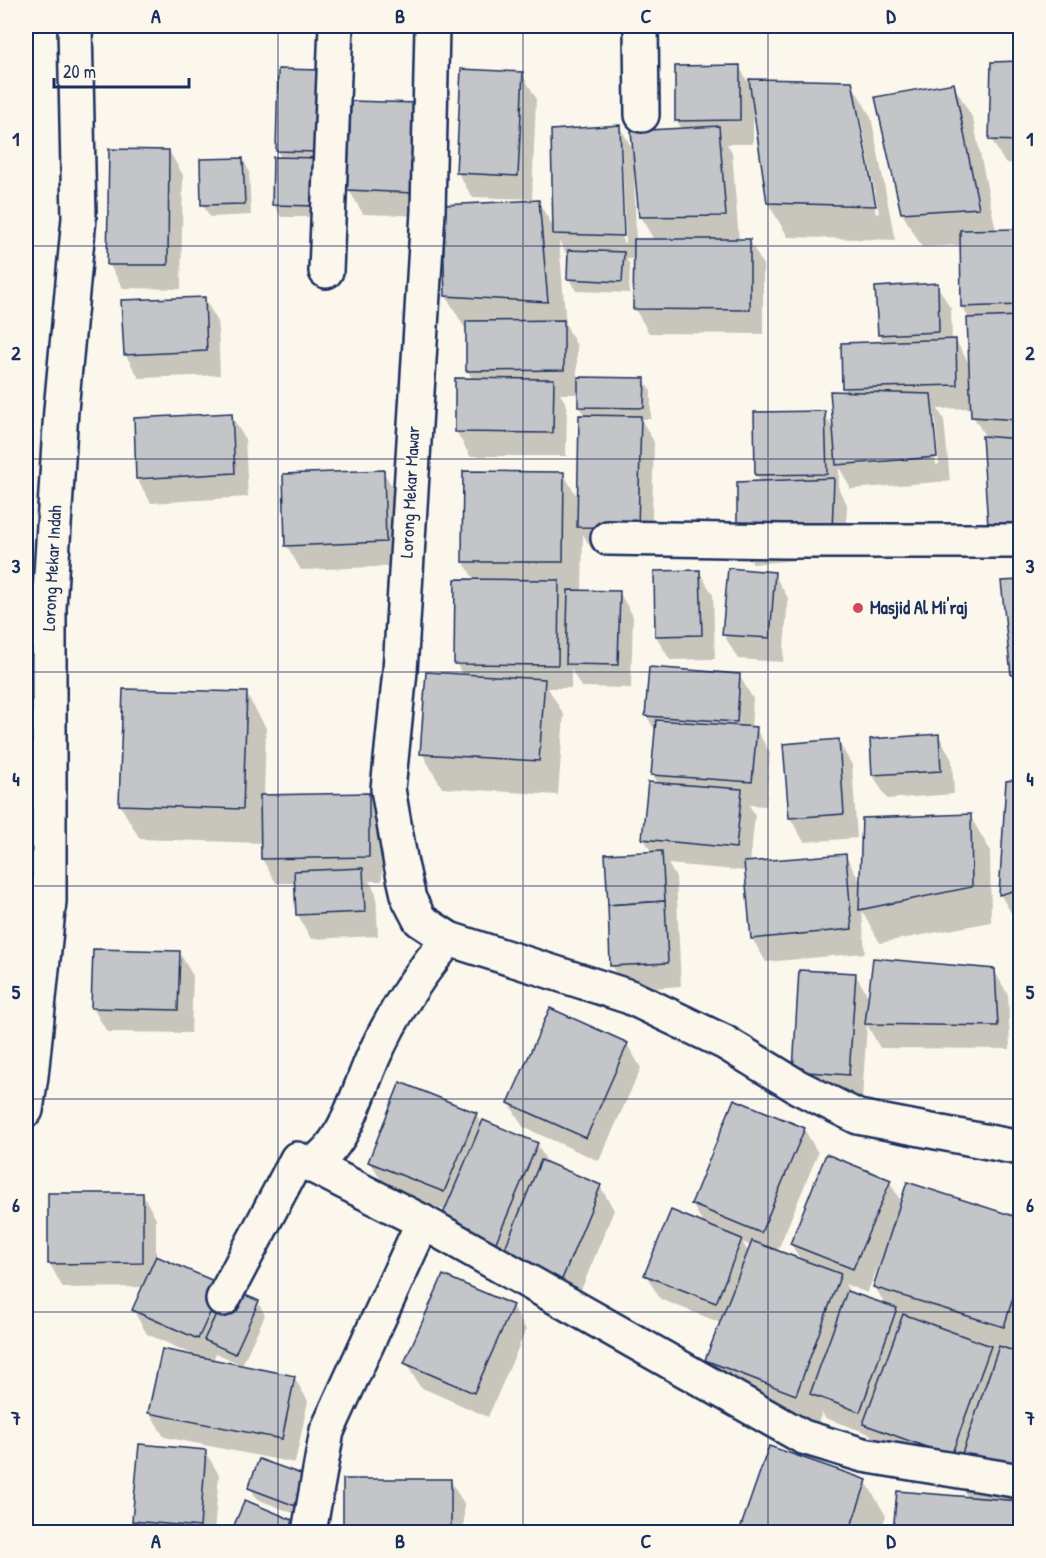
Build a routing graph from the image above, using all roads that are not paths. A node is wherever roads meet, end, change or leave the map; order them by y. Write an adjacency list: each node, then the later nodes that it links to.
1 (75, 26): 10 (street, Lorong Mekar Indah)
2 (336, 26): 6 (street)
3 (432, 26): 9 (street, Lorong Mekar Mawar)
4 (641, 26): 5 (street)
5 (642, 114)
6 (326, 271)
7 (608, 538): 8 (street)
8 (1020, 541)
9 (448, 939): 11 (street, Lorong Mekar Mawar); 12 (street)
10 (26, 1110)
11 (1020, 1148)
12 (311, 1165): 13 (street); 14 (street)
13 (423, 1222): 15 (street); 16 (street)
14 (223, 1299)
15 (1020, 1481)
16 (309, 1533)

